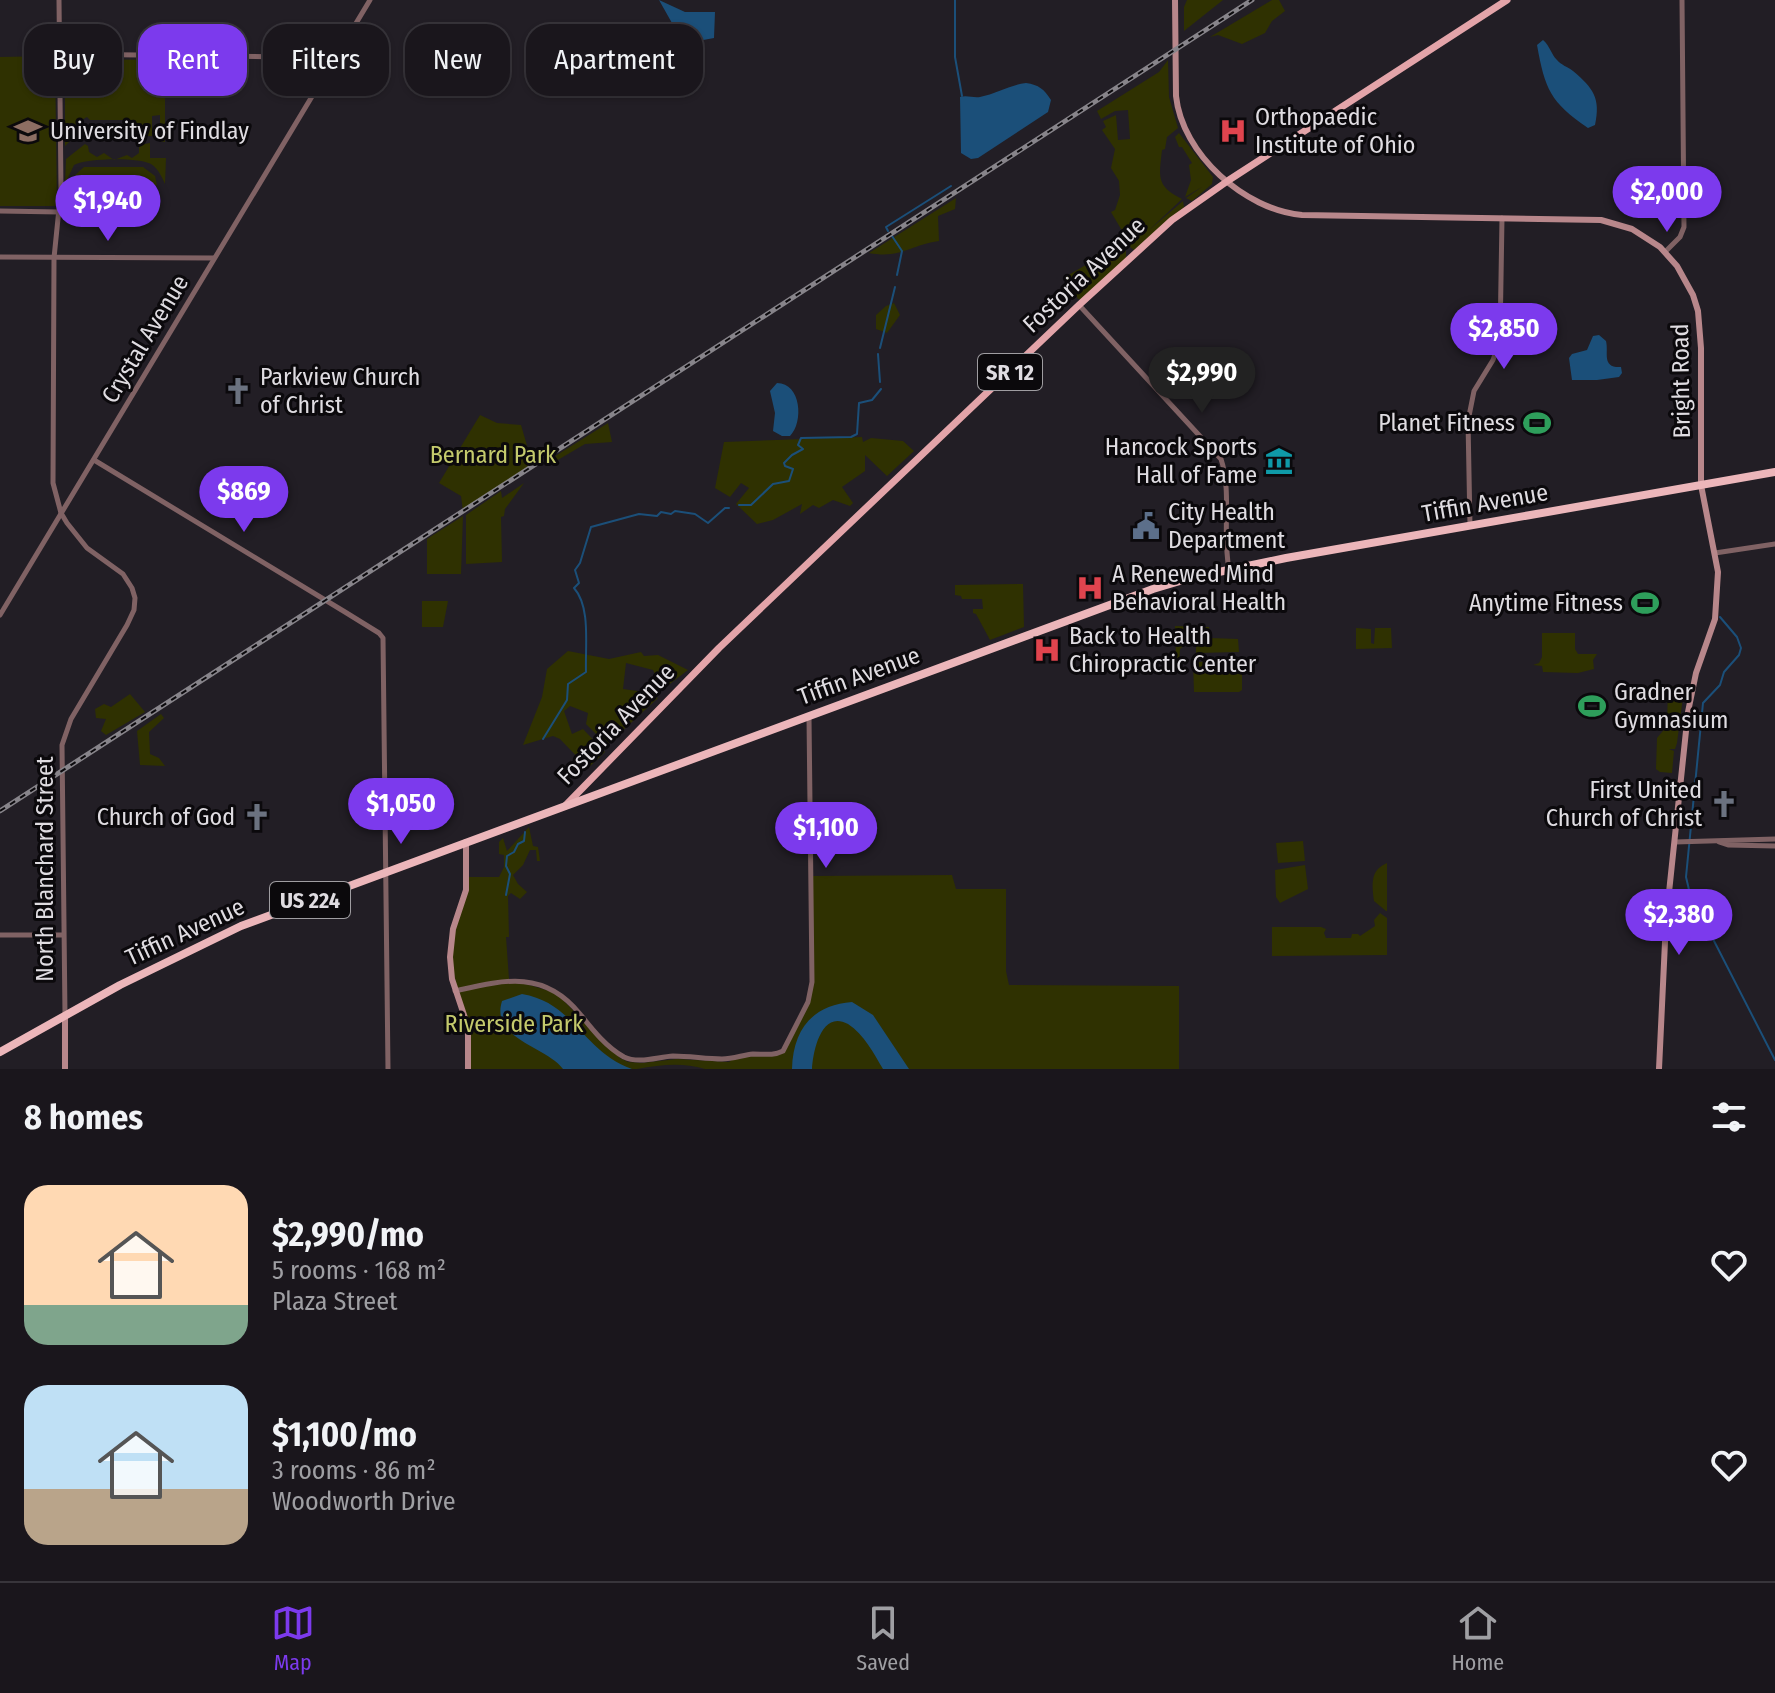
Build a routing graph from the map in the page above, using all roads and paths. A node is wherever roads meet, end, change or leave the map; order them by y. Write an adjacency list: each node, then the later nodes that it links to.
1 (59, 0): 6 (street, North Blanchard Street)
2 (370, 0): 7 (street, Crystal Avenue)
3 (1175, 0): 12 (main road, Bright Road)
4 (1507, 0): 12 (main road, Fostoria Avenue / SR 12)
5 (1682, 0): 16 (street)
6 (59, 24)
7 (356, 24)
8 (122, 55): 9 (street)
9 (263, 57)
10 (59, 96): 14 (street, North Blanchard Street)
11 (313, 96): 19 (street, Crystal Avenue)
12 (1229, 180): 15 (main road, Bright Road); 20 (main road, Fostoria Avenue / SR 12)
13 (0, 211): 14 (street)
14 (60, 212): 18 (street, North Blanchard Street)
15 (1502, 217): 16 (main road, Bright Road); 25 (street)
16 (1665, 252): 23 (main road, Bright Road)
17 (0, 257): 18 (street)
18 (54, 258): 19 (street); 24 (street, North Blanchard Street)
19 (215, 258): 21 (street, Crystal Avenue)
20 (1079, 305): 28 (street); 31 (main road, Fostoria Avenue / SR 12)
21 (94, 460): 24 (street, Crystal Avenue); 37 (street)
22 (1775, 472): 23 (highway, Tiffin Avenue / US 224)
23 (1701, 485): 25 (highway, Tiffin Avenue / US 224); 27 (main road, Bright Road)
24 (61, 513): 29 (street, Crystal Avenue); 39 (street, North Blanchard Street)
25 (1470, 526): 28 (highway, Tiffin Avenue / US 224)
26 (1775, 544): 27 (street)
27 (1715, 553): 34 (main road, Bright Road)
28 (1229, 570): 30 (highway, Tiffin Avenue / US 224)
29 (0, 615)
30 (809, 716): 31 (highway, Tiffin Avenue / US 224); 40 (street)
31 (565, 806): 33 (highway, Tiffin Avenue / US 224)
32 (1775, 839): 35 (street)
33 (466, 841): 37 (highway, Tiffin Avenue / US 224); 40 (main road)
34 (1679, 842): 35 (street); 46 (main road, Bright Road)
35 (1718, 842): 36 (street)
36 (1775, 846)
37 (387, 872): 41 (highway, Tiffin Avenue / US 224); 44 (street)
38 (0, 935): 39 (street)
39 (63, 935): 41 (street, North Blanchard Street)
40 (455, 991): 45 (main road)
41 (65, 1015): 42 (highway, Tiffin Avenue / US 224); 43 (main road, North Blanchard Street)
42 (0, 1052)
43 (65, 1069)
44 (388, 1069)
45 (468, 1069)
46 (1659, 1069)

